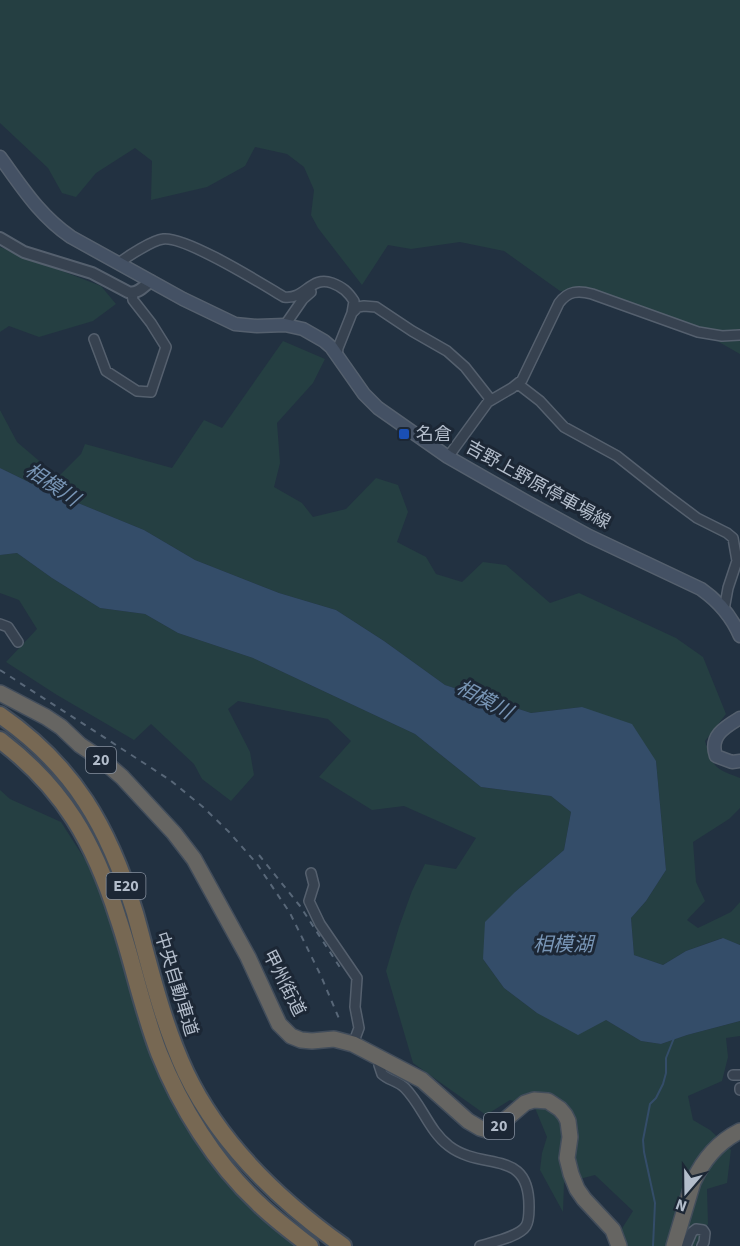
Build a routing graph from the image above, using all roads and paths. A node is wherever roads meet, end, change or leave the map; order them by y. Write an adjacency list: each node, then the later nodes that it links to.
1 (0, 157): 3 (main road, 吉野上野原停車場線)
2 (0, 238): 6 (street)
3 (119, 263): 4 (main road, 吉野上野原停車場線); 5 (street)
4 (151, 281): 6 (street); 8 (main road, 吉野上野原停車場線)
5 (341, 286): 7 (street); 8 (street)
6 (132, 294): 10 (street)
7 (352, 313): 11 (street); 13 (street)
8 (285, 325): 11 (main road, 吉野上野原停車場線)
9 (740, 335): 12 (street)
10 (94, 339)
11 (337, 356): 14 (main road, 吉野上野原停車場線)
12 (519, 384): 13 (street); 15 (street)
13 (491, 400): 14 (street)
14 (448, 457): 15 (main road, 吉野上野原停車場線)
15 (724, 610): 17 (main road, 吉野上野原停車場線)
16 (0, 624): 18 (street)
17 (740, 636)
18 (18, 642)
19 (0, 693): 25 (highway, 甲州街道 / 20)
20 (0, 715): 29 (highway, 中央自動車道 / E20)
21 (740, 718): 23 (main road)
22 (0, 740): 28 (highway, 中央自動車道 / E20)
23 (740, 761)
24 (311, 873): 25 (street)
25 (353, 1044): 26 (highway, 甲州街道 / 20)
26 (381, 1059): 30 (street); 31 (highway, 甲州街道 / 20)
27 (740, 1131): 32 (highway)
28 (310, 1246)
29 (344, 1246)
30 (480, 1246)
31 (619, 1246)
32 (674, 1246)
33 (686, 1246): 34 (street)
34 (702, 1246)

